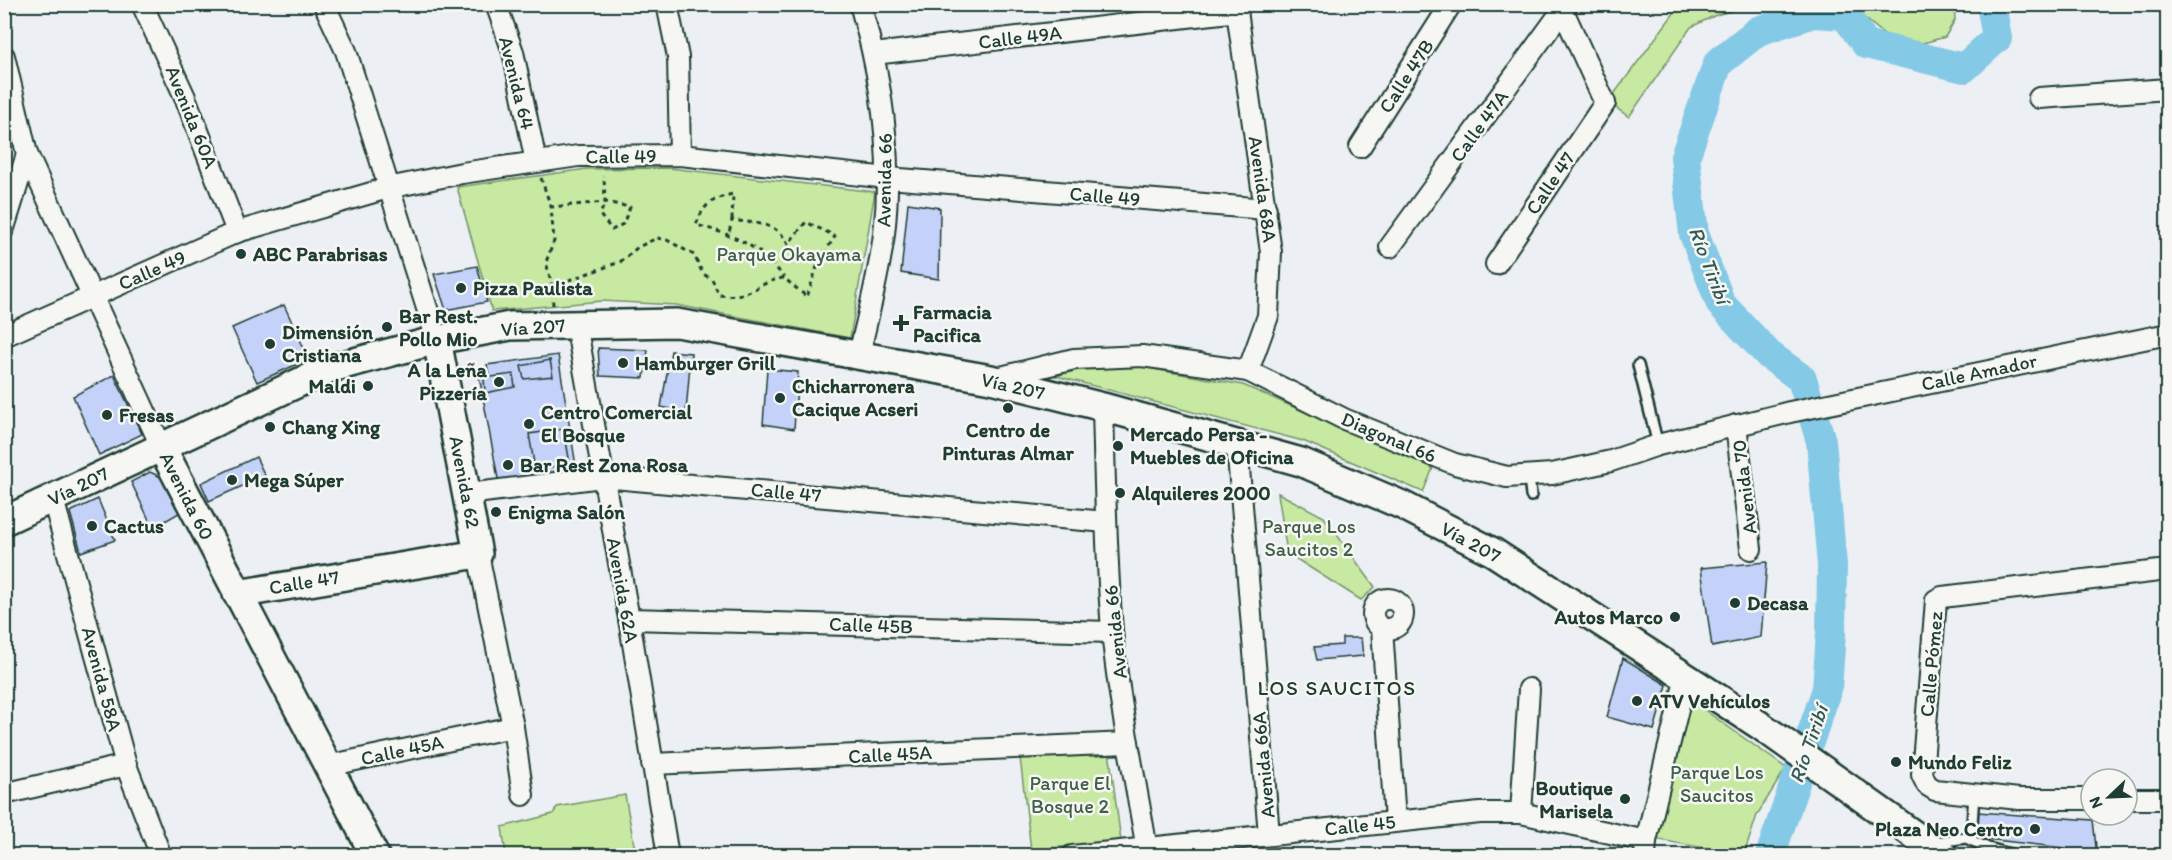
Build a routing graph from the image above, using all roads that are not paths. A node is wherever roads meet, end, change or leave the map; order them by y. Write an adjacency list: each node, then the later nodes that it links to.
1 (142, 4): 21 (street, Avenida 60A)
2 (324, 4): 18 (street, Avenida 62)
3 (496, 4): 16 (street, Avenida 64)
4 (667, 4): 15 (street)
5 (860, 4): 9 (street, Avenida 66)
6 (1451, 4): 13 (street, Calle 47B)
7 (1563, 7): 22 (street, Calle 47A); 23 (street, Calle 47)
8 (1237, 8): 9 (street, Calle 49A); 19 (street, Avenida 68A)
9 (874, 54): 17 (street, Avenida 66)
10 (4, 56): 14 (street, Avenida 60)
11 (2168, 88): 12 (street)
12 (2039, 98)
13 (1360, 147)
14 (27, 154): 20 (street); 24 (street, Avenida 60)
15 (680, 155): 16 (street, Calle 49); 17 (street, Calle 49)
16 (536, 162): 18 (street, Calle 49)
17 (888, 178): 19 (street, Calle 49); 29 (street, Avenida 66)
18 (388, 188): 21 (street, Calle 49); 28 (street, Avenida 62)
19 (1266, 209): 31 (street, Avenida 68A)
20 (4, 228)
21 (237, 232): 24 (street, Calle 49)
22 (1390, 247)
23 (1496, 264)
24 (93, 297): 27 (street, Calle 49); 38 (street, Avenida 60)
25 (576, 324): 28 (main road, Vía 207); 29 (main road, Vía 207); 40 (street, Avenida 62A)
26 (2168, 334): 34 (street, Calle Amador)
27 (4, 336)
28 (437, 340): 38 (main road, Vía 207); 41 (main road, Avenida 62)
29 (860, 355): 32 (main road, Vía 207)
30 (1638, 365): 37 (lane)
31 (1248, 371): 32 (street, Diagonal 66); 39 (street, Diagonal 66)
32 (991, 380): 33 (main road, Vía 207)
33 (1103, 407): 36 (main road, Vía 207); 45 (street, Avenida 66)
34 (1790, 412): 35 (street, Diagonal 66)
35 (1736, 425): 37 (street, Diagonal 66); 46 (street, Avenida 70)
36 (1237, 444): 53 (main road, Vía 207); 68 (street, Avenida 66A)
37 (1658, 445): 39 (street, Diagonal 66)
38 (161, 446): 43 (main road, Vía 207); 49 (main road, Avenida 60)
39 (1529, 476): 42 (lane)
40 (602, 477): 41 (street, Calle 47); 45 (street, Calle 47); 50 (street, Avenida 62A)
41 (468, 494): 47 (main road, Avenida 62)
42 (1531, 496)
43 (53, 499): 44 (main road, Vía 207); 58 (street, Avenida 58A)
44 (4, 522)
45 (1106, 522): 52 (street, Avenida 66)
46 (1751, 549)
47 (478, 554): 49 (main road, Calle 47); 55 (street, Avenida 62)
48 (2159, 571): 61 (street, Calle Pómez)
49 (237, 594): 59 (main road, Avenida 60)
50 (629, 618): 52 (street, Calle 45B); 57 (street, Avenida 62A)
51 (1382, 628): 67 (street)
52 (1112, 632): 56 (street, Avenida 66)
53 (1686, 676): 70 (street); 71 (main road, Vía 207)
54 (1529, 689): 66 (street)
55 (513, 727): 59 (street, Calle 45A); 62 (street, Avenida 62)
56 (1128, 743): 57 (street, Calle 45A); 72 (street, Avenida 66)
57 (652, 764): 75 (street, Avenida 62A)
58 (126, 765): 60 (street); 73 (street, Avenida 58A)
59 (327, 766): 74 (main road, Avenida 60)
60 (4, 794)
61 (1974, 794): 63 (street, Calle Pómez); 69 (lane)
62 (523, 795)
63 (2079, 799)
64 (2139, 799): 65 (street)
65 (2168, 799)
66 (1521, 813): 67 (street, Calle 45); 70 (street, Calle 45)
67 (1395, 821): 68 (street, Calle 45)
68 (1269, 836): 72 (street, Calle 45)
69 (1971, 839): 71 (lane); 77 (lane)
70 (1646, 848)
71 (1935, 849)
72 (1148, 851): 76 (street, Calle 45)
73 (161, 855)
74 (375, 855)
75 (668, 855)
76 (1072, 855)
77 (2017, 855)

